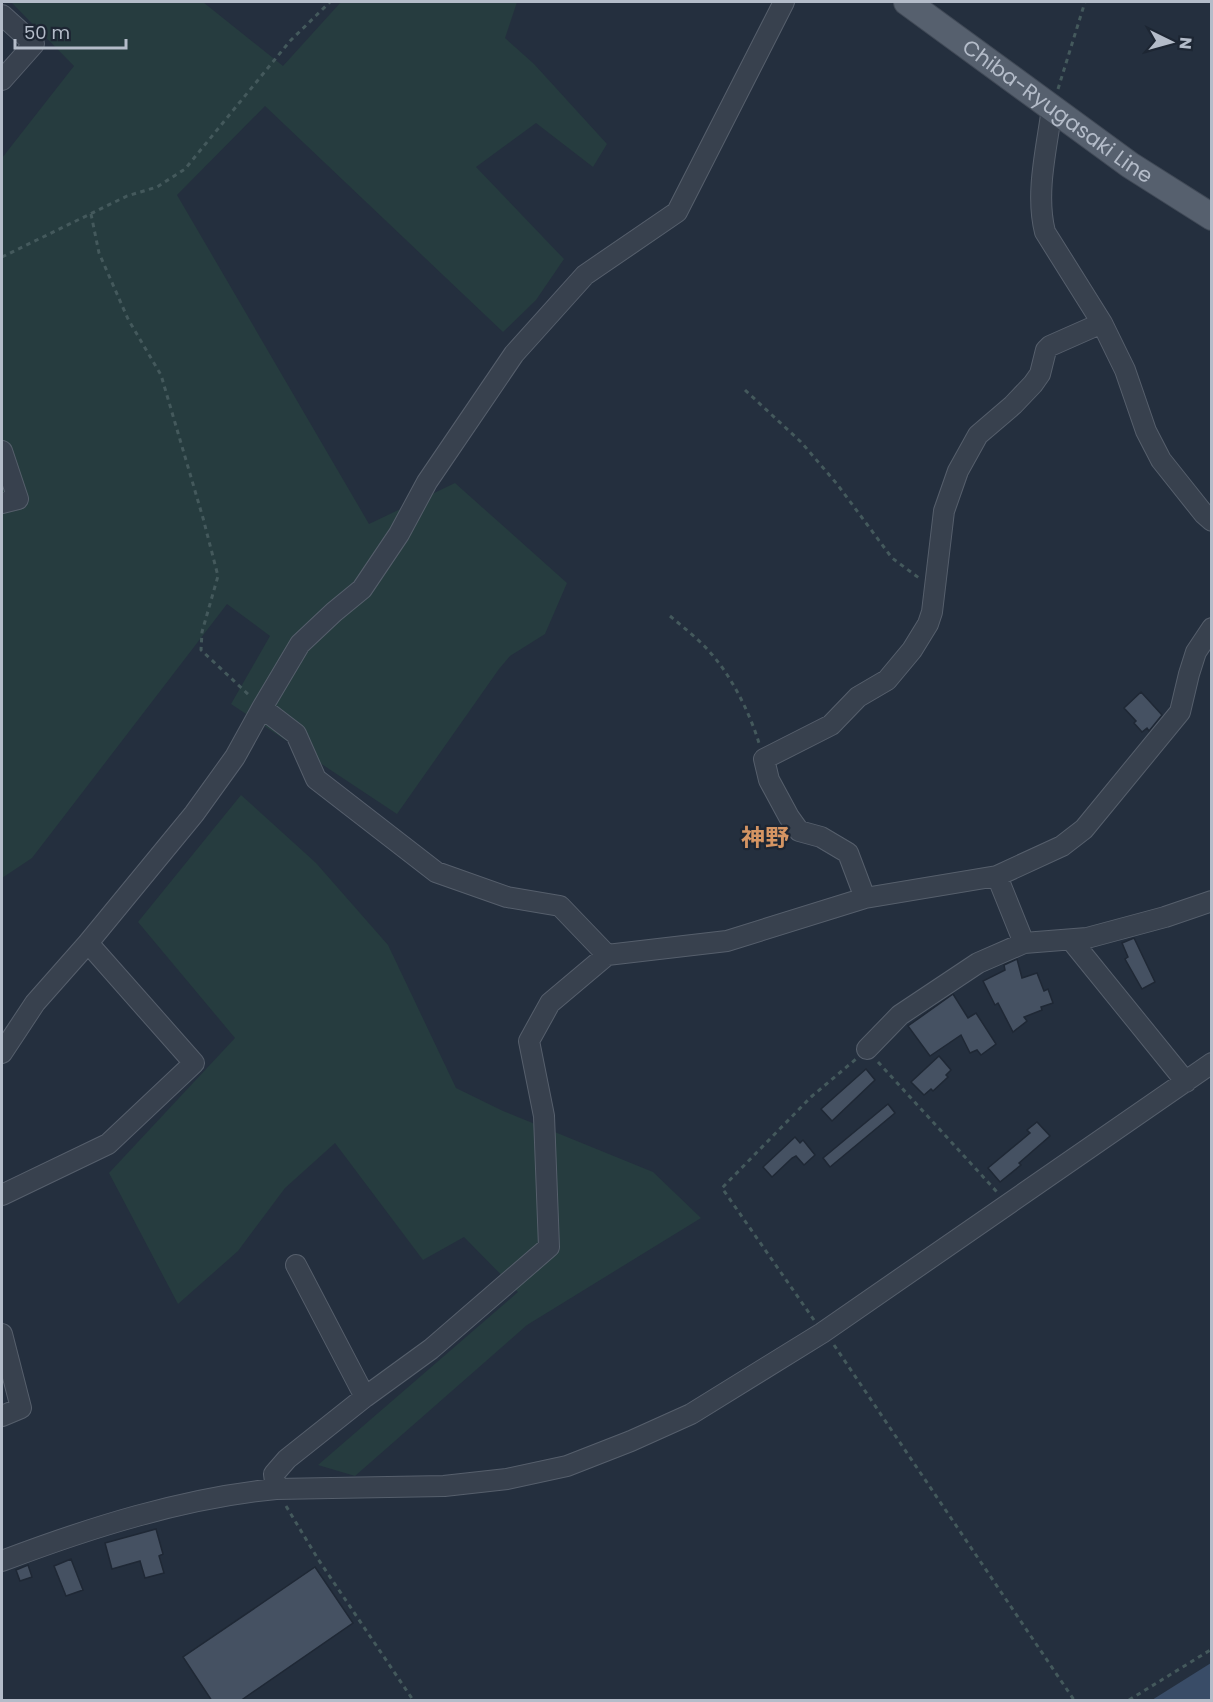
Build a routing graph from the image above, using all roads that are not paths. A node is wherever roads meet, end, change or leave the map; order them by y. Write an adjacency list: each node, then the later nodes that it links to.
1 (784, 2): 12 (street)
2 (907, 2): 5 (main road, Chiba-Ryugasaki Line)
3 (2, 15): 4 (street)
4 (2, 80)
5 (1052, 108): 6 (main road, Chiba-Ryugasaki Line); 7 (street)
6 (1212, 218)
7 (1102, 323): 10 (street); 14 (street)
8 (2, 452): 9 (street)
9 (2, 503)
10 (1212, 521)
11 (1212, 628): 13 (street)
12 (262, 708): 17 (street); 19 (street)
13 (997, 876): 14 (street); 18 (street)
14 (865, 898): 19 (street)
15 (1212, 901): 16 (street)
16 (1071, 940): 18 (street); 23 (street)
17 (88, 943): 21 (street); 24 (street)
18 (1024, 943): 20 (street)
19 (607, 955): 27 (street)
20 (867, 1050)
21 (2, 1053)
22 (1212, 1063): 23 (street)
23 (1186, 1082): 29 (street)
24 (2, 1196)
25 (296, 1265): 27 (street)
26 (2, 1334): 28 (street)
27 (365, 1397): 29 (street)
28 (2, 1416)
29 (276, 1489): 30 (street)
30 (8, 1559)

